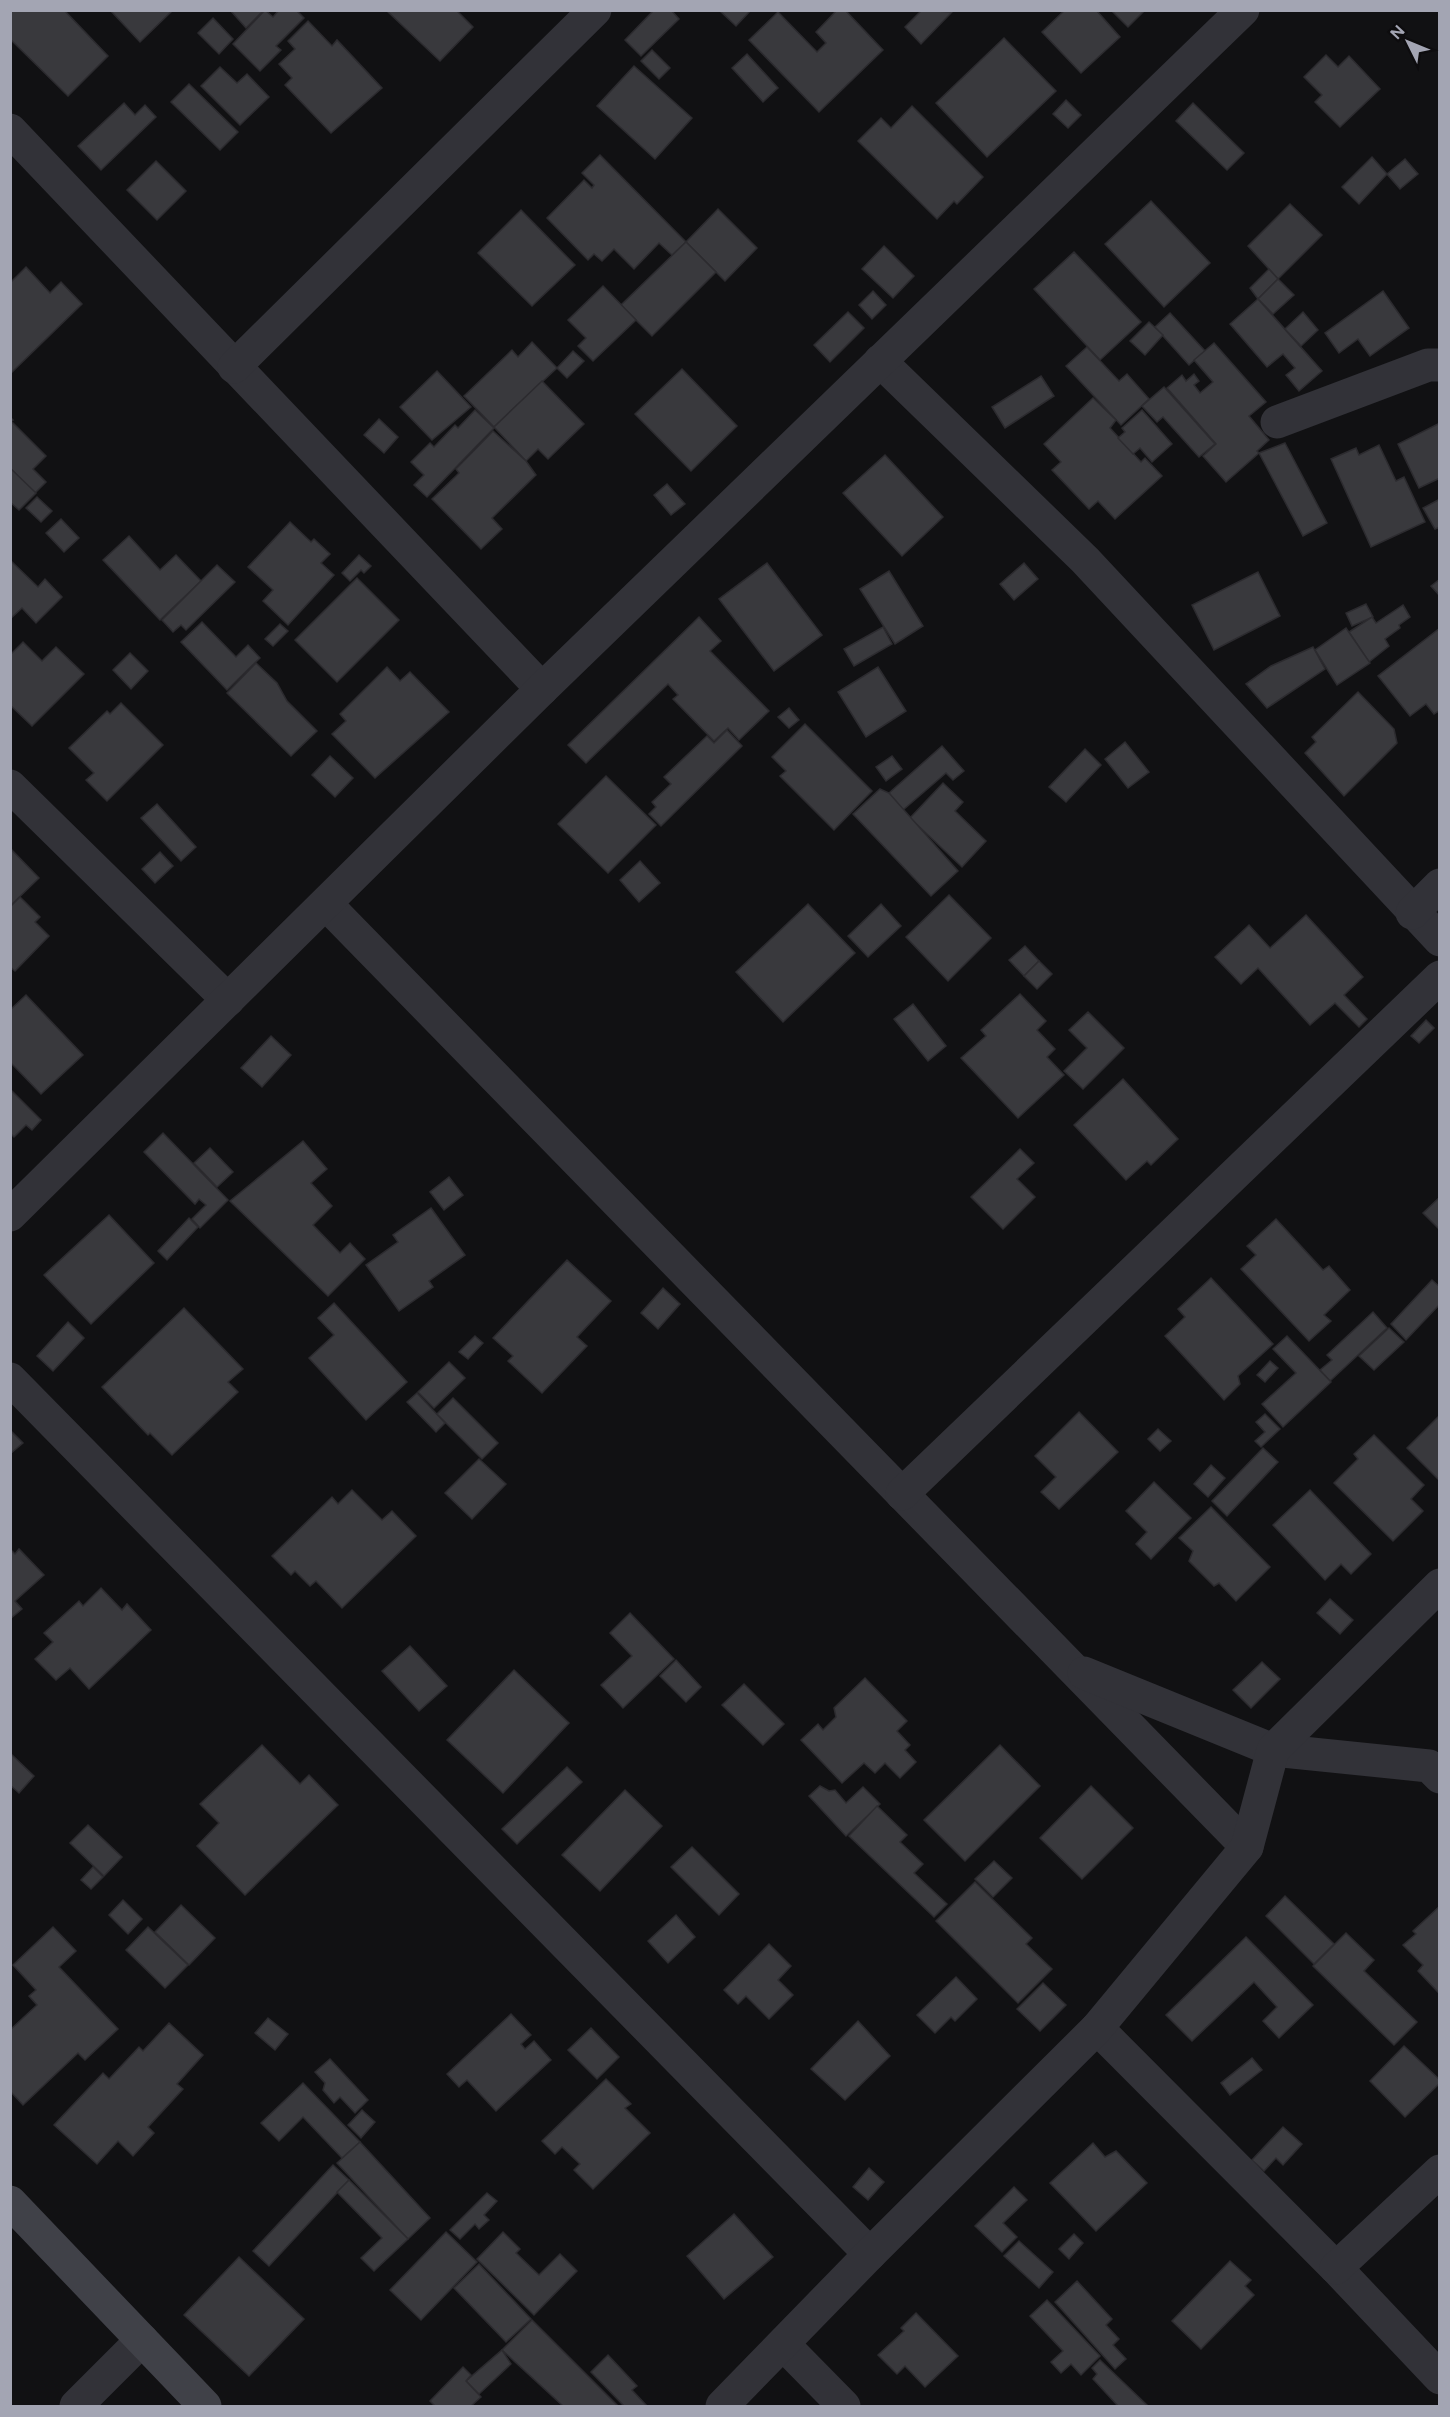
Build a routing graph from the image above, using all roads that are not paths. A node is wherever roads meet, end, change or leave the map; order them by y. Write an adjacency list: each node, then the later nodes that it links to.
1 (595, 10): 6 (street)
2 (1243, 10): 4 (street)
3 (10, 130): 6 (street)
4 (880, 361): 8 (street); 12 (street)
5 (1440, 365): 7 (street)
6 (234, 368): 8 (street)
7 (1277, 422)
8 (542, 689): 11 (street)
9 (10, 786): 15 (street)
10 (1440, 885): 12 (street)
11 (326, 904): 15 (street); 18 (street)
12 (1412, 913): 13 (street)
13 (1440, 940)
14 (1440, 977): 18 (street)
15 (228, 1000): 16 (street)
16 (10, 1215)
17 (10, 1379): 27 (street)
18 (902, 1494): 20 (street)
19 (1440, 1585): 21 (street)
20 (1072, 1668): 21 (street); 23 (street)
21 (1273, 1750): 22 (street); 23 (street)
22 (1440, 1777)
23 (1247, 1847): 24 (street)
24 (1097, 2028): 27 (street); 28 (street)
25 (1440, 2171): 28 (street)
26 (10, 2202): 29 (street)
27 (870, 2254): 30 (street)
28 (1336, 2268): 31 (street)
29 (142, 2340): 32 (street); 33 (street)
30 (783, 2344): 34 (street); 35 (street)
31 (1440, 2378)
32 (76, 2406)
33 (205, 2406)
34 (722, 2406)
35 (844, 2406)

